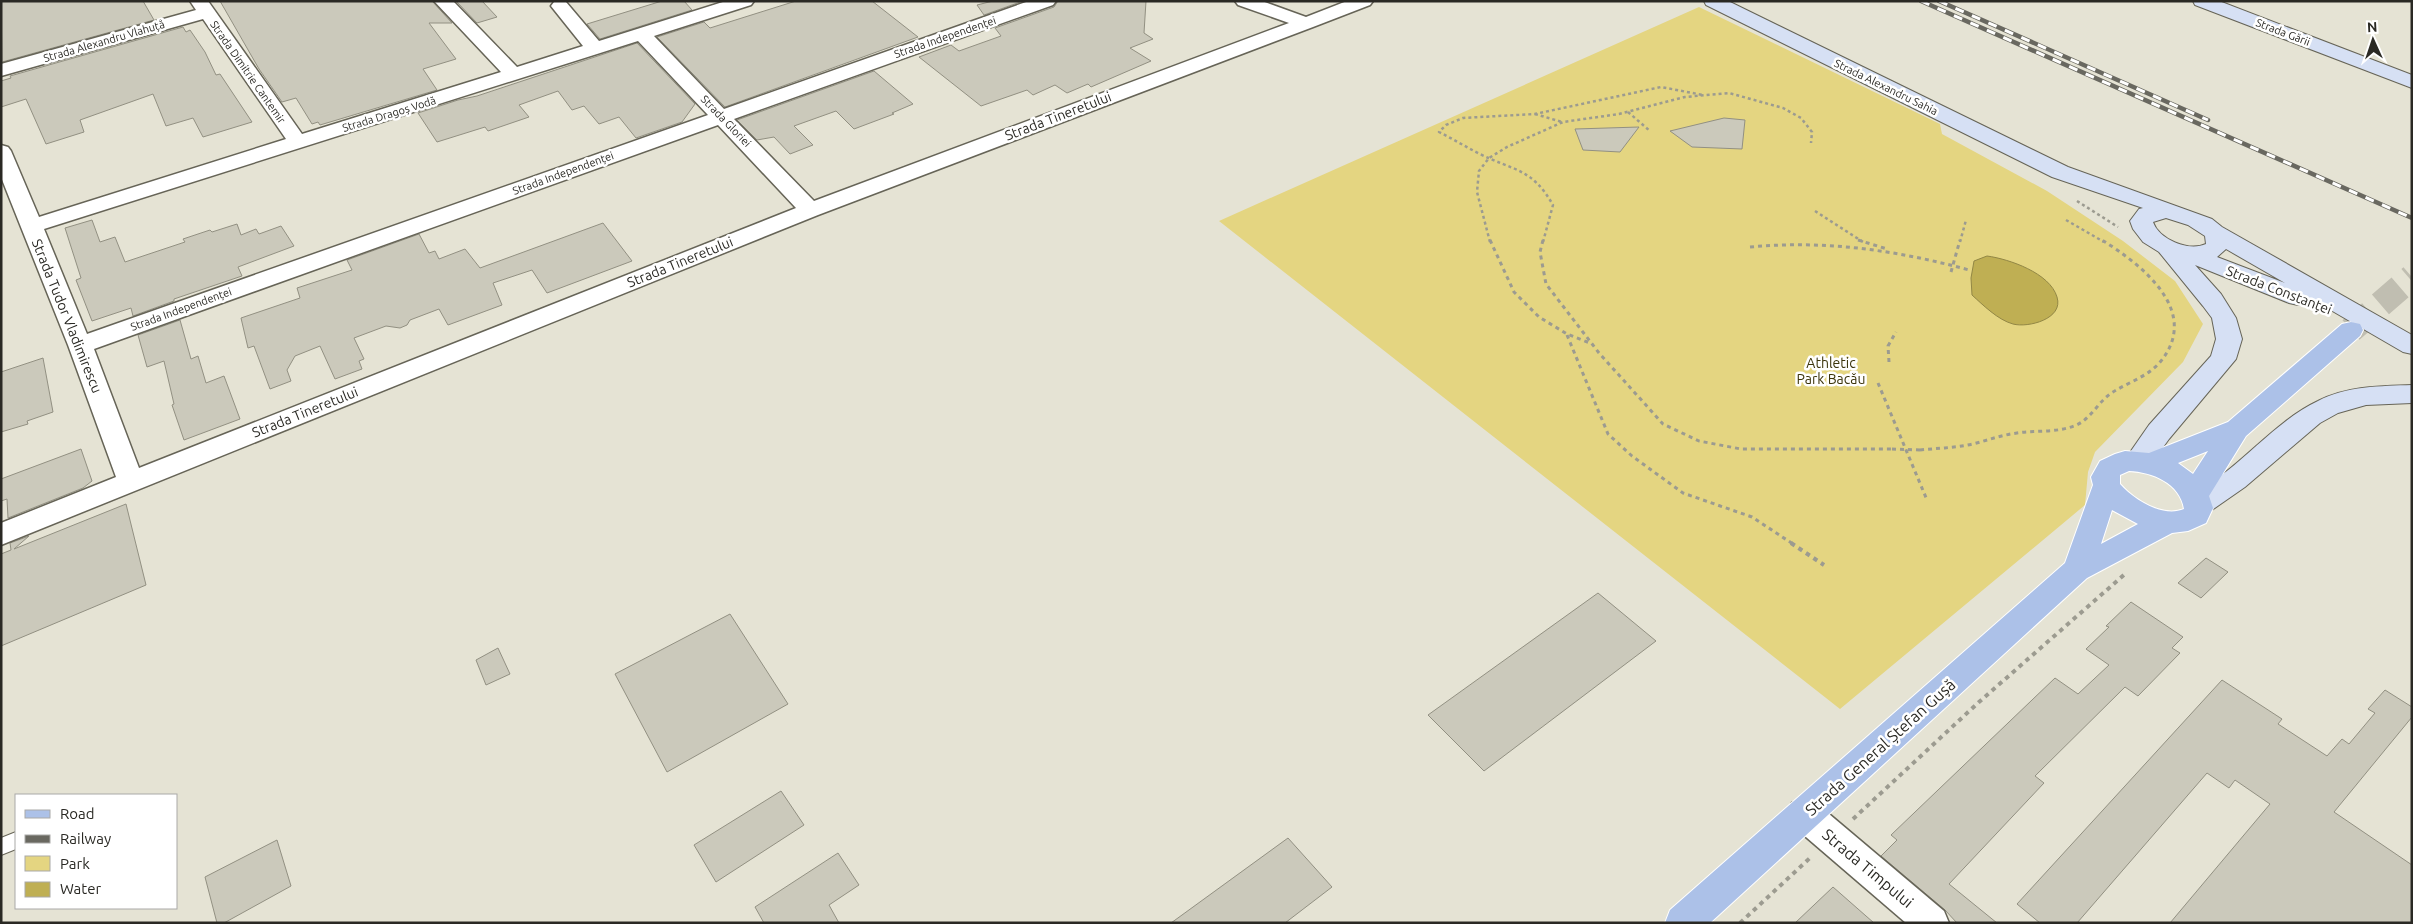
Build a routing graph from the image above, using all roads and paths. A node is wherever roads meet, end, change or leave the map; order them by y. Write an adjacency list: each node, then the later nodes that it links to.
1 (443, 1): 16 (street)
2 (745, 1): 12 (street, Strada Dragoș Vodă)
3 (1047, 1): 22 (street, Strada Independenței)
4 (1244, 1): 11 (street)
5 (1273, 1): 11 (street)
6 (1364, 1): 11 (street, Strada Tineretului)
7 (1713, 1): 29 (street, Strada Alexandru Sahia)
8 (2202, 1): 13 (street, Strada Gării)
9 (560, 6): 14 (street)
10 (203, 7): 15 (street, Strada Alexandru Vlahuță); 25 (street, Strada Dimitrie Cantemir)
11 (1308, 23): 31 (street, Strada Tineretului)
12 (642, 34): 14 (street, Strada Dragoș Vodă); 22 (street, Strada Gloriei)
13 (2308, 42): 17 (street); 18 (street, Strada Gării)
14 (595, 48): 16 (street, Strada Dragoș Vodă)
15 (1, 70)
16 (514, 74): 25 (street, Strada Dragoș Vodă)
17 (2412, 74)
18 (2412, 82)
19 (1703, 95): 20 (path); 21 (path); 26 (path)
20 (1627, 112): 23 (path); 24 (path)
21 (1534, 114): 23 (path); 28 (path)
22 (722, 116): 31 (street, Strada Gloriei); 51 (street, Strada Independenței)
23 (1562, 122): 28 (path)
24 (1650, 131)
25 (298, 142): 36 (street, Strada Dragoș Vodă)
26 (1811, 143)
27 (1, 151): 36 (street, Strada Tudor Vladimirescu)
28 (1490, 158): 49 (path); 50 (path)
29 (2060, 172): 33 (street, Strada Alexandru Sahia); 37 (street, Strada Alexandru Sahia)
30 (2072, 198): 37 (path)
31 (810, 210): 60 (street, Strada Tineretului)
32 (1815, 211): 41 (path)
33 (2179, 214): 37 (street); 38 (street, Strada Constanței)
34 (1966, 220): 43 (path)
35 (2066, 220): 50 (path, bridge)
36 (32, 226): 51 (street, Strada Tudor Vladimirescu)
37 (2132, 229): 40 (street, Strada Alexandru Sahia)
38 (2214, 232): 40 (street); 46 (street, Strada Constanței)
39 (1750, 247): 41 (path)
40 (2174, 249): 46 (street, Strada Constanței); 59 (street)
41 (1891, 251): 42 (path); 43 (path)
42 (1897, 255)
43 (1953, 266): 44 (path); 45 (path)
44 (1968, 270)
45 (1951, 272)
46 (2378, 329): 52 (street, Strada Constanței)
47 (2351, 330): 58 (main road)
48 (1896, 332): 53 (path)
49 (1567, 334): 50 (path); 66 (path)
50 (1591, 343)
51 (80, 345): 60 (street, Strada Tudor Vladimirescu)
52 (2412, 346)
53 (1889, 362)
54 (2412, 376): 57 (street)
55 (1878, 383): 63 (path)
56 (2412, 394): 57 (street)
57 (2382, 395): 62 (street)
58 (2237, 429): 59 (main road, Strada General Ștefan Gușă); 62 (main road)
59 (2145, 462): 61 (main road, Strada General Ștefan Gușă); 62 (main road)
60 (131, 482): 65 (street, Strada Tineretului)
61 (2107, 485): 64 (main road); 67 (main road, Strada General Ștefan Gușă)
62 (2197, 499): 64 (main road)
63 (1927, 500)
64 (2167, 522): 67 (main road, Strada General Ștefan Gușă)
65 (1, 534)
66 (1824, 565)
67 (2077, 570): 69 (main road, Strada General Ștefan Gușă)
68 (2128, 572): 70 (path)
69 (1804, 814): 70 (street, Strada Timpului); 73 (main road, Strada General Ștefan Gușă)
70 (1832, 838): 74 (path); 75 (street, Strada Timpului)
71 (15, 840): 72 (lane)
72 (1, 847)
73 (1683, 923)
74 (1740, 923)
75 (1932, 923)

